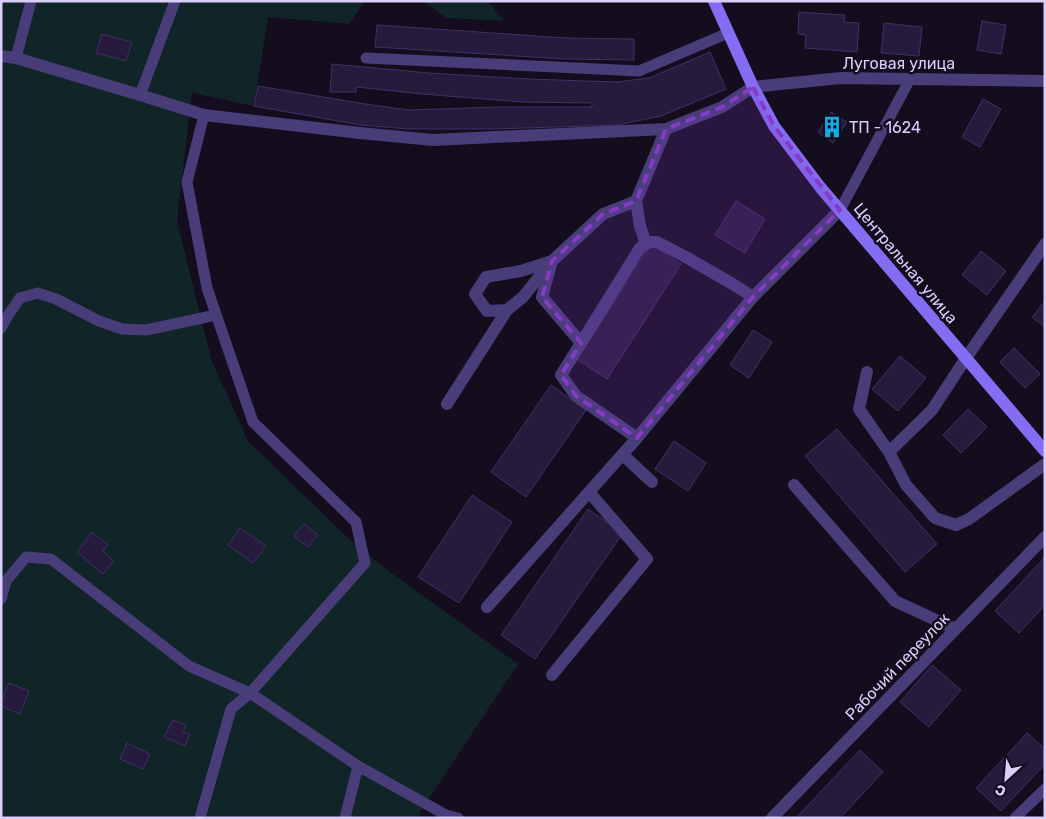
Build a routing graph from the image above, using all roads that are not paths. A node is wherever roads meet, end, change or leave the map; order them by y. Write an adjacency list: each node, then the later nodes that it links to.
1 (30, 1): 6 (lane)
2 (175, 1): 11 (lane)
3 (714, 1): 4 (street, Центральная улица)
4 (728, 33): 7 (lane); 10 (street, Центральная улица)
5 (1, 56): 6 (street)
6 (16, 58): 11 (street)
7 (366, 58)
8 (910, 79): 9 (street, Луговая улица); 10 (street, Луговая улица); 15 (lane)
9 (1045, 80)
10 (753, 87): 13 (street); 15 (street, Центральная улица)
11 (140, 95): 12 (street)
12 (204, 115): 13 (street); 21 (lane)
13 (666, 129): 14 (street)
14 (636, 201): 16 (street); 18 (street)
15 (840, 210): 19 (street); 24 (street, Центральная улица)
16 (646, 244): 19 (street); 23 (street)
17 (1045, 244): 24 (street)
18 (552, 261): 20 (street); 20 (street); 23 (street)
19 (753, 298): 27 (street)
20 (507, 310): 26 (street)
21 (216, 315): 22 (lane); 40 (lane)
22 (1, 328)
23 (581, 343): 27 (street)
24 (966, 358): 28 (street, Центральная улица); 29 (street)
25 (867, 372): 29 (street)
26 (447, 404)
27 (637, 438): 30 (street)
28 (1045, 451)
29 (889, 452): 31 (street)
30 (623, 454): 32 (street); 34 (street)
31 (1045, 464)
32 (652, 482)
33 (794, 485): 38 (street)
34 (589, 492): 37 (street); 39 (street)
35 (1045, 537): 38 (street, Рабочий переулок)
36 (1, 600): 40 (lane)
37 (487, 607)
38 (955, 629): 46 (street, Рабочий переулок)
39 (552, 675)
40 (250, 694): 41 (lane); 43 (lane)
41 (358, 766): 44 (lane); 45 (lane)
42 (1045, 789): 47 (lane)
43 (200, 818)
44 (345, 818)
45 (458, 818)
46 (772, 818)
47 (1016, 818)

